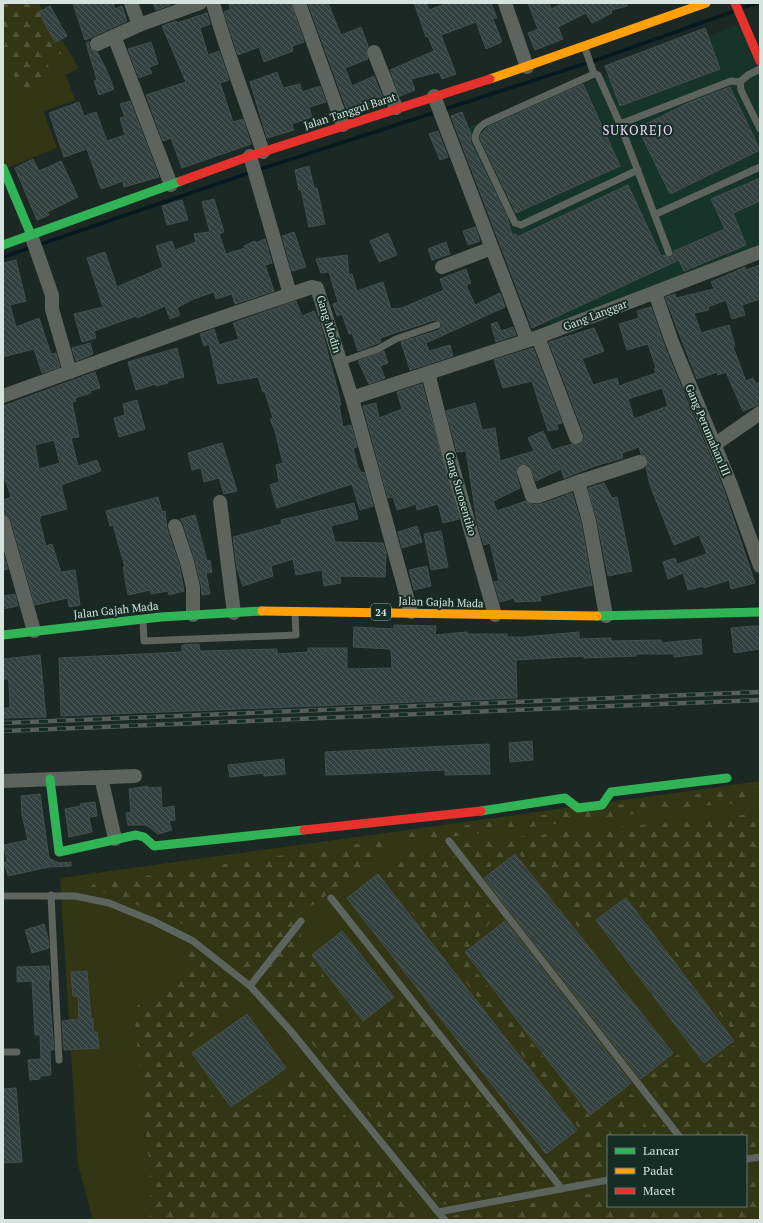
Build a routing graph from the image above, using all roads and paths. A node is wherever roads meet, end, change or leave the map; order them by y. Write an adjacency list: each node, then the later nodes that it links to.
1 (131, 3): 8 (street)
2 (200, 3): 8 (street)
3 (213, 3): 24 (street)
4 (299, 3): 22 (street)
5 (505, 3): 15 (street)
6 (706, 3): 12 (main road, Jalan Tanggul Barat)
7 (735, 3): 10 (main road)
8 (140, 25): 9 (street)
9 (114, 36): 11 (street); 28 (street)
10 (756, 38): 14 (main road)
11 (97, 44)
12 (584, 46): 15 (main road, Jalan Tanggul Barat); 17 (lane)
13 (374, 52): 20 (street)
14 (760, 61)
15 (527, 67): 19 (main road, Jalan Tanggul Barat)
16 (760, 69): 18 (lane)
17 (594, 73): 21 (lane); 27 (lane)
18 (740, 82): 21 (lane); 23 (lane)
19 (434, 96): 20 (main road, Jalan Tanggul Barat); 32 (street)
20 (396, 108): 22 (main road, Jalan Tanggul Barat)
21 (620, 124): 27 (lane)
22 (343, 125): 24 (main road, Jalan Tanggul Barat)
23 (760, 129)
24 (255, 157): 28 (main road, Jalan Tanggul Barat); 37 (street)
25 (760, 167): 29 (lane)
26 (3, 168): 30 (main road)
27 (638, 170): 29 (lane)
28 (172, 185): 30 (main road, Jalan Tanggul Barat)
29 (656, 214): 33 (lane)
30 (30, 236): 31 (main road, Jalan Tanggul Barat); 41 (street)
31 (3, 245)
32 (492, 248): 35 (street); 39 (street)
33 (669, 253)
34 (759, 255): 36 (street, Gang Langgar)
35 (442, 267)
36 (655, 293): 39 (street, Gang Langgar); 47 (street, Gang Perumahan III)
37 (290, 294): 40 (street, Gang Modin); 41 (street, Gang Modin)
38 (437, 325): 40 (lane)
39 (533, 338): 42 (street, Gang Langgar); 46 (street)
40 (341, 362): 44 (street, Gang Modin)
41 (70, 372): 43 (street, Gang Modin)
42 (428, 373): 44 (street, Gang Langgar); 60 (street, Gang Surosentiko)
43 (3, 396)
44 (352, 398): 56 (street, Gang Modin)
45 (760, 413): 47 (street)
46 (576, 437)
47 (714, 445): 54 (street, Gang Perumahan III)
48 (640, 462): 50 (street)
49 (524, 472): 50 (street)
50 (578, 482): 61 (street)
51 (220, 502): 58 (street)
52 (3, 522): 63 (street)
53 (175, 526): 59 (street)
54 (760, 566)
55 (294, 611): 56 (main road, Jalan Gajah Mada / 24); 58 (main road, Jalan Gajah Mada / 24); 62 (lane)
56 (411, 612): 60 (main road, Jalan Gajah Mada / 24)
57 (760, 612): 61 (main road, Jalan Gajah Mada / 24)
58 (234, 613): 59 (main road, Jalan Gajah Mada / 24)
59 (193, 615): 62 (main road, Jalan Gajah Mada / 24)
60 (495, 615): 61 (main road, Jalan Gajah Mada / 24)
61 (606, 616)
62 (143, 619): 63 (main road, Jalan Gajah Mada / 24)
63 (34, 631): 64 (main road, Jalan Gajah Mada / 24)
64 (3, 635)
65 (135, 776): 66 (street)
66 (101, 777): 68 (street); 70 (street)
67 (728, 778): 70 (main road)
68 (50, 779): 69 (street); 70 (main road)
69 (3, 781)
70 (114, 839)
71 (449, 841): 80 (lane)
72 (51, 895): 73 (lane); 76 (lane); 79 (lane)
73 (3, 896)
74 (331, 898): 84 (lane)
75 (301, 921): 76 (lane)
76 (250, 986): 85 (lane)
77 (3, 1052): 78 (lane)
78 (17, 1052)
79 (59, 1060)
80 (678, 1135)
81 (760, 1157): 82 (lane)
82 (747, 1159)
83 (607, 1180): 84 (lane)
84 (562, 1189): 85 (lane)
85 (438, 1212): 86 (lane)
86 (445, 1220)

